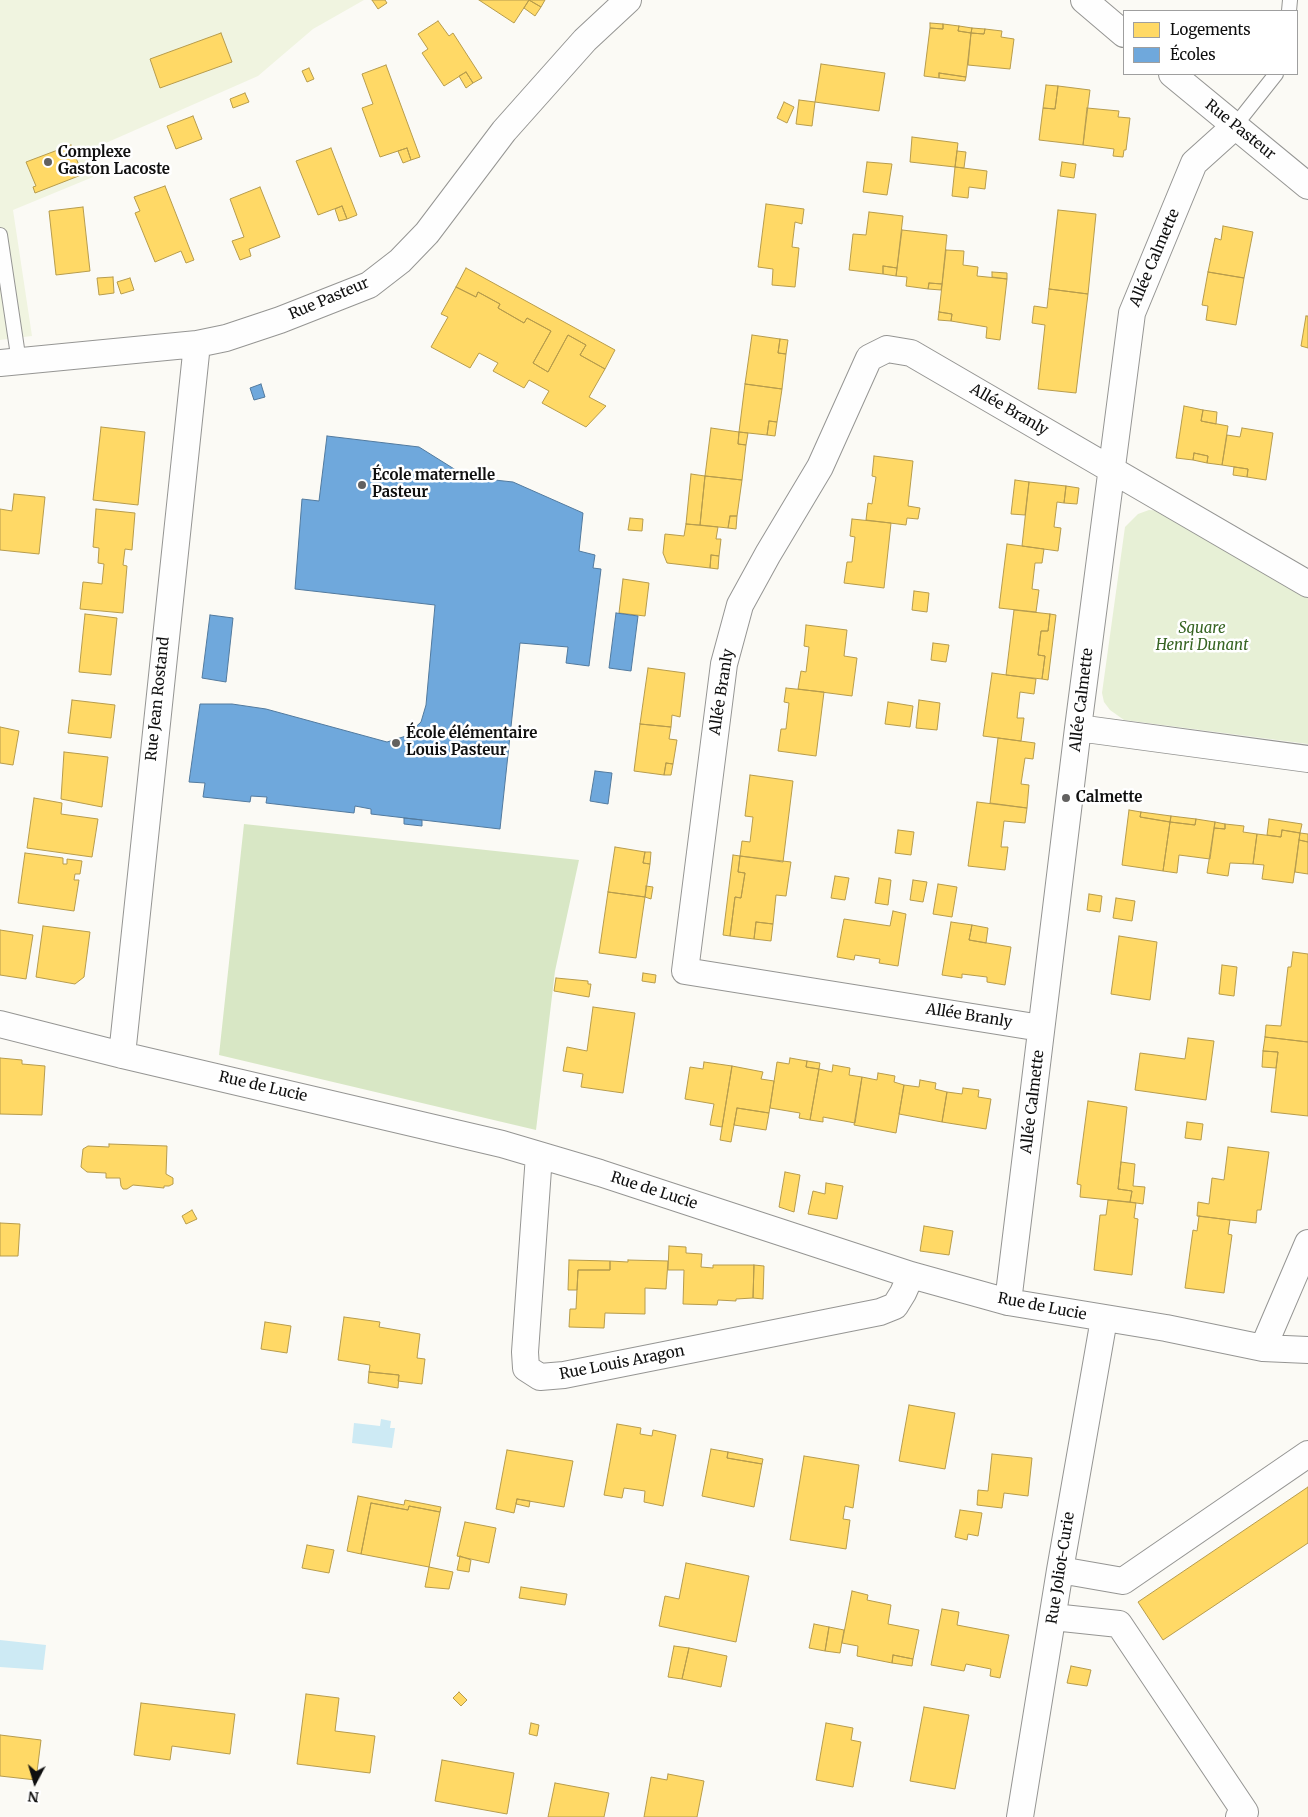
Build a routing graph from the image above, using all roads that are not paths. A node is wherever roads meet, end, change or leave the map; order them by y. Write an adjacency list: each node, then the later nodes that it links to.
1 (628, 0): 9 (street, Rue Pasteur)
2 (1084, 0): 3 (street)
3 (1123, 33)
4 (1173, 75): 6 (street, Rue Pasteur)
5 (1275, 75): 6 (lane)
6 (1234, 127): 7 (street, Rue Pasteur); 11 (street, Allée Calmette)
7 (1308, 186)
8 (0, 235): 10 (lane)
9 (197, 344): 10 (street, Rue Pasteur); 17 (street, Rue Jean Rostand)
10 (9, 363)
11 (1111, 469): 12 (street); 13 (street, Allée Calmette); 16 (street, Allée Branly)
12 (1308, 584)
13 (1078, 728): 14 (street); 16 (street, Allée Calmette)
14 (1308, 759)
15 (0, 1024): 17 (street, Rue de Lucie)
16 (1042, 1028): 21 (street, Allée Calmette)
17 (122, 1055): 18 (street, Rue de Lucie)
18 (539, 1155): 20 (street, Rue de Lucie); 20 (street, Rue Louis Aragon)
19 (1308, 1243): 23 (street)
20 (911, 1275): 21 (street, Rue de Lucie)
21 (1008, 1302): 22 (street, Rue de Lucie)
22 (1104, 1319): 23 (street, Rue de Lucie); 26 (street, Rue Joliot-Curie)
23 (1263, 1348): 24 (street, Rue de Lucie)
24 (1308, 1350)
25 (1308, 1454): 27 (street)
26 (1060, 1570): 27 (street); 28 (street, Rue Joliot-Curie)
27 (1123, 1581): 29 (street)
28 (1053, 1616): 29 (street); 30 (street, Rue Joliot-Curie)
29 (1119, 1624): 31 (street)
30 (1020, 1817)
31 (1239, 1817)

